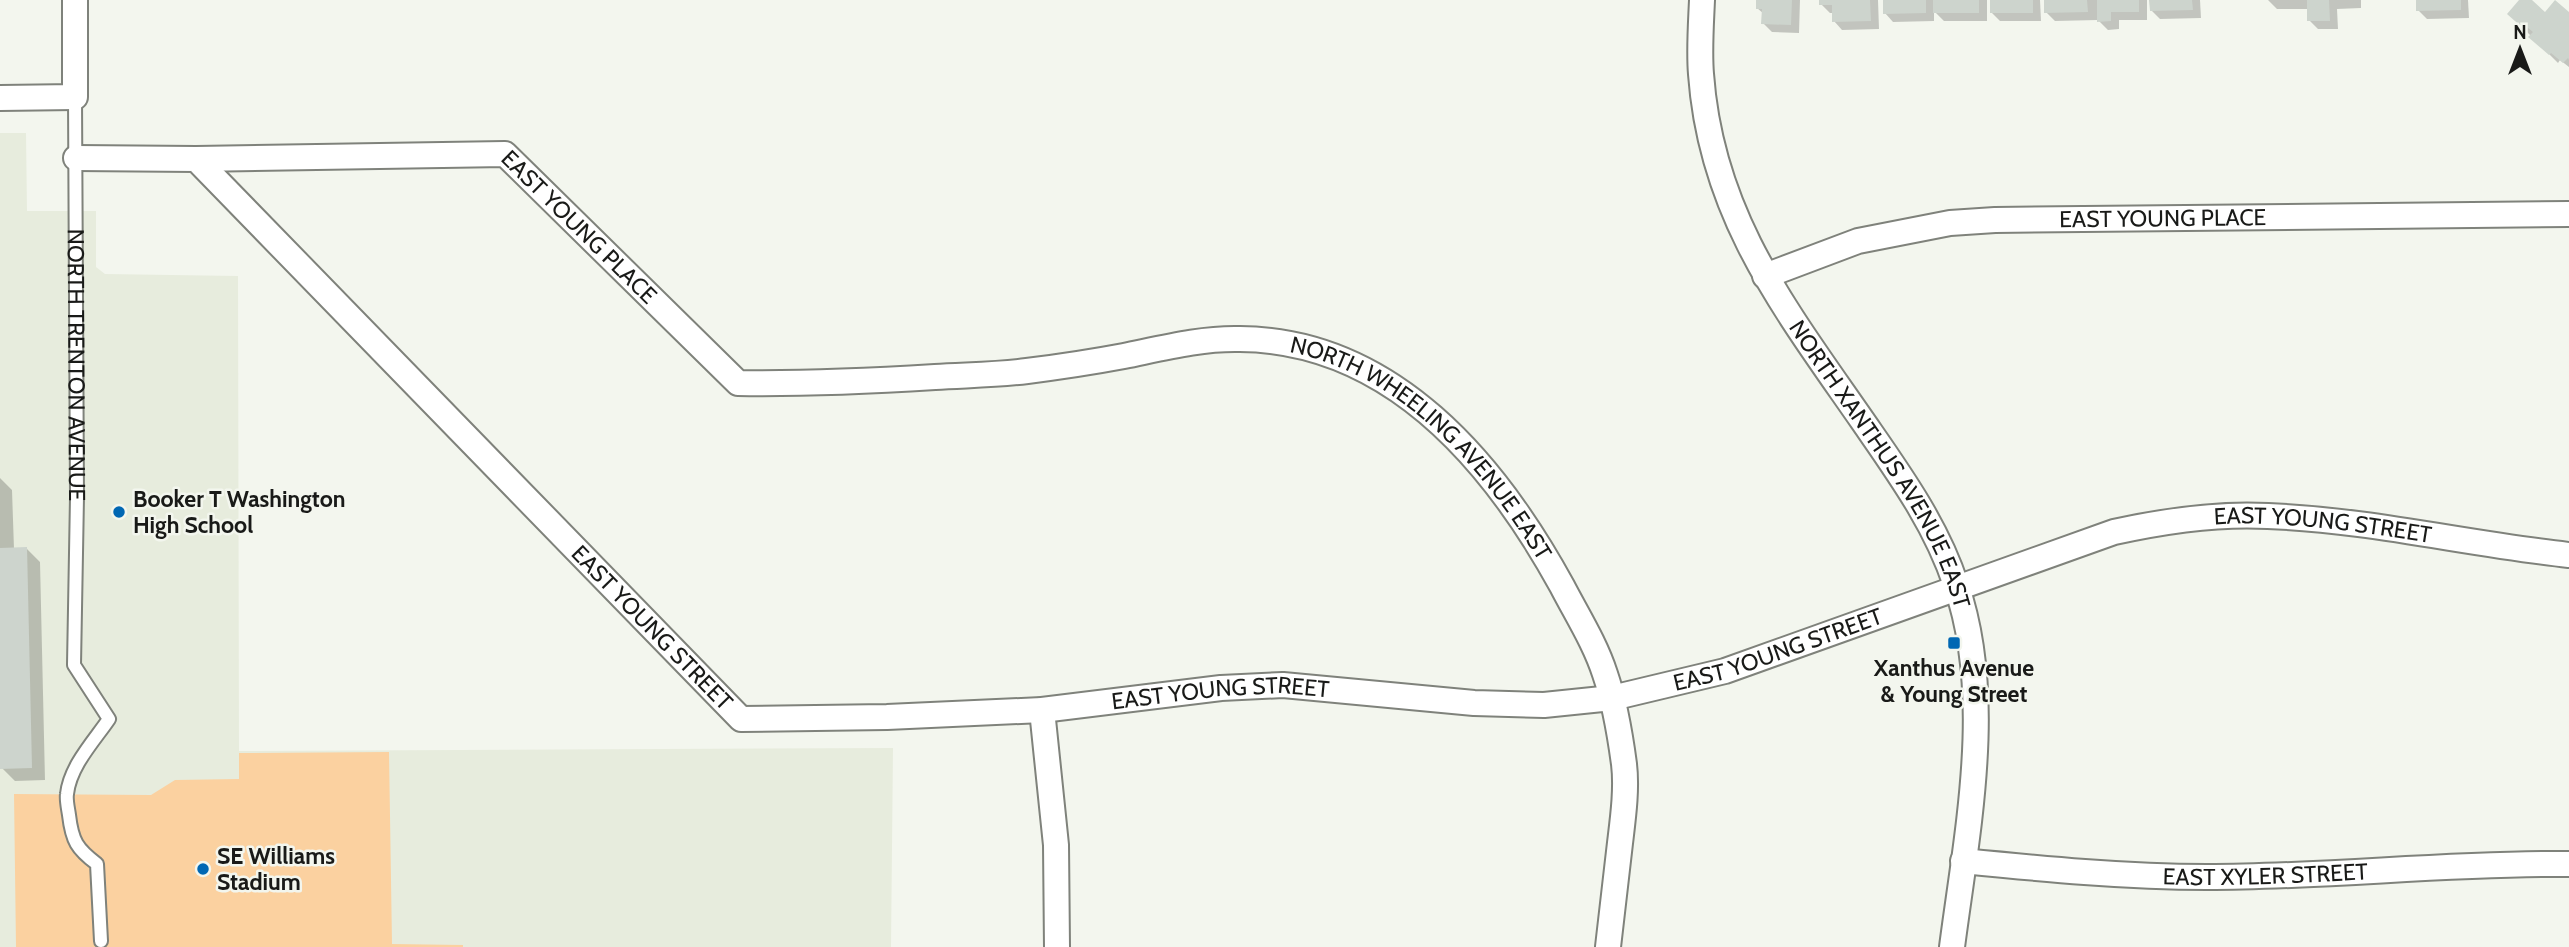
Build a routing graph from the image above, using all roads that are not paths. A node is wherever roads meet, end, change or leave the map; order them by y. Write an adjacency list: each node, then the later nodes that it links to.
1 (75, 0): 3 (street, NORTH TRENTON AVENUE)
2 (1702, 0): 8 (street, NORTH XANTHUS AVENUE EAST)
3 (75, 97): 4 (street); 5 (lane, NORTH TRENTON AVENUE)
4 (0, 98)
5 (76, 159): 6 (street); 16 (lane, NORTH TRENTON AVENUE)
6 (196, 159): 9 (street, EAST YOUNG PLACE); 13 (street, EAST YOUNG STREET)
7 (2569, 214): 8 (street, EAST YOUNG PLACE)
8 (1765, 276): 11 (street, NORTH XANTHUS AVENUE EAST)
9 (888, 380): 12 (street, NORTH WHEELING AVENUE EAST)
10 (2569, 555): 11 (street, EAST YOUNG STREET)
11 (1957, 587): 12 (street, EAST YOUNG STREET); 14 (street, NORTH XANTHUS AVENUE EAST)
12 (1612, 698): 13 (street, EAST YOUNG STREET); 18 (street, NORTH WHEELING AVENUE EAST)
13 (1042, 710): 17 (street)
14 (1963, 861): 15 (street, EAST XYLER STREET); 19 (street, NORTH XANTHUS AVENUE EAST)
15 (2569, 864)
16 (101, 941)
17 (1057, 947)
18 (1608, 947)
19 (1952, 947)

